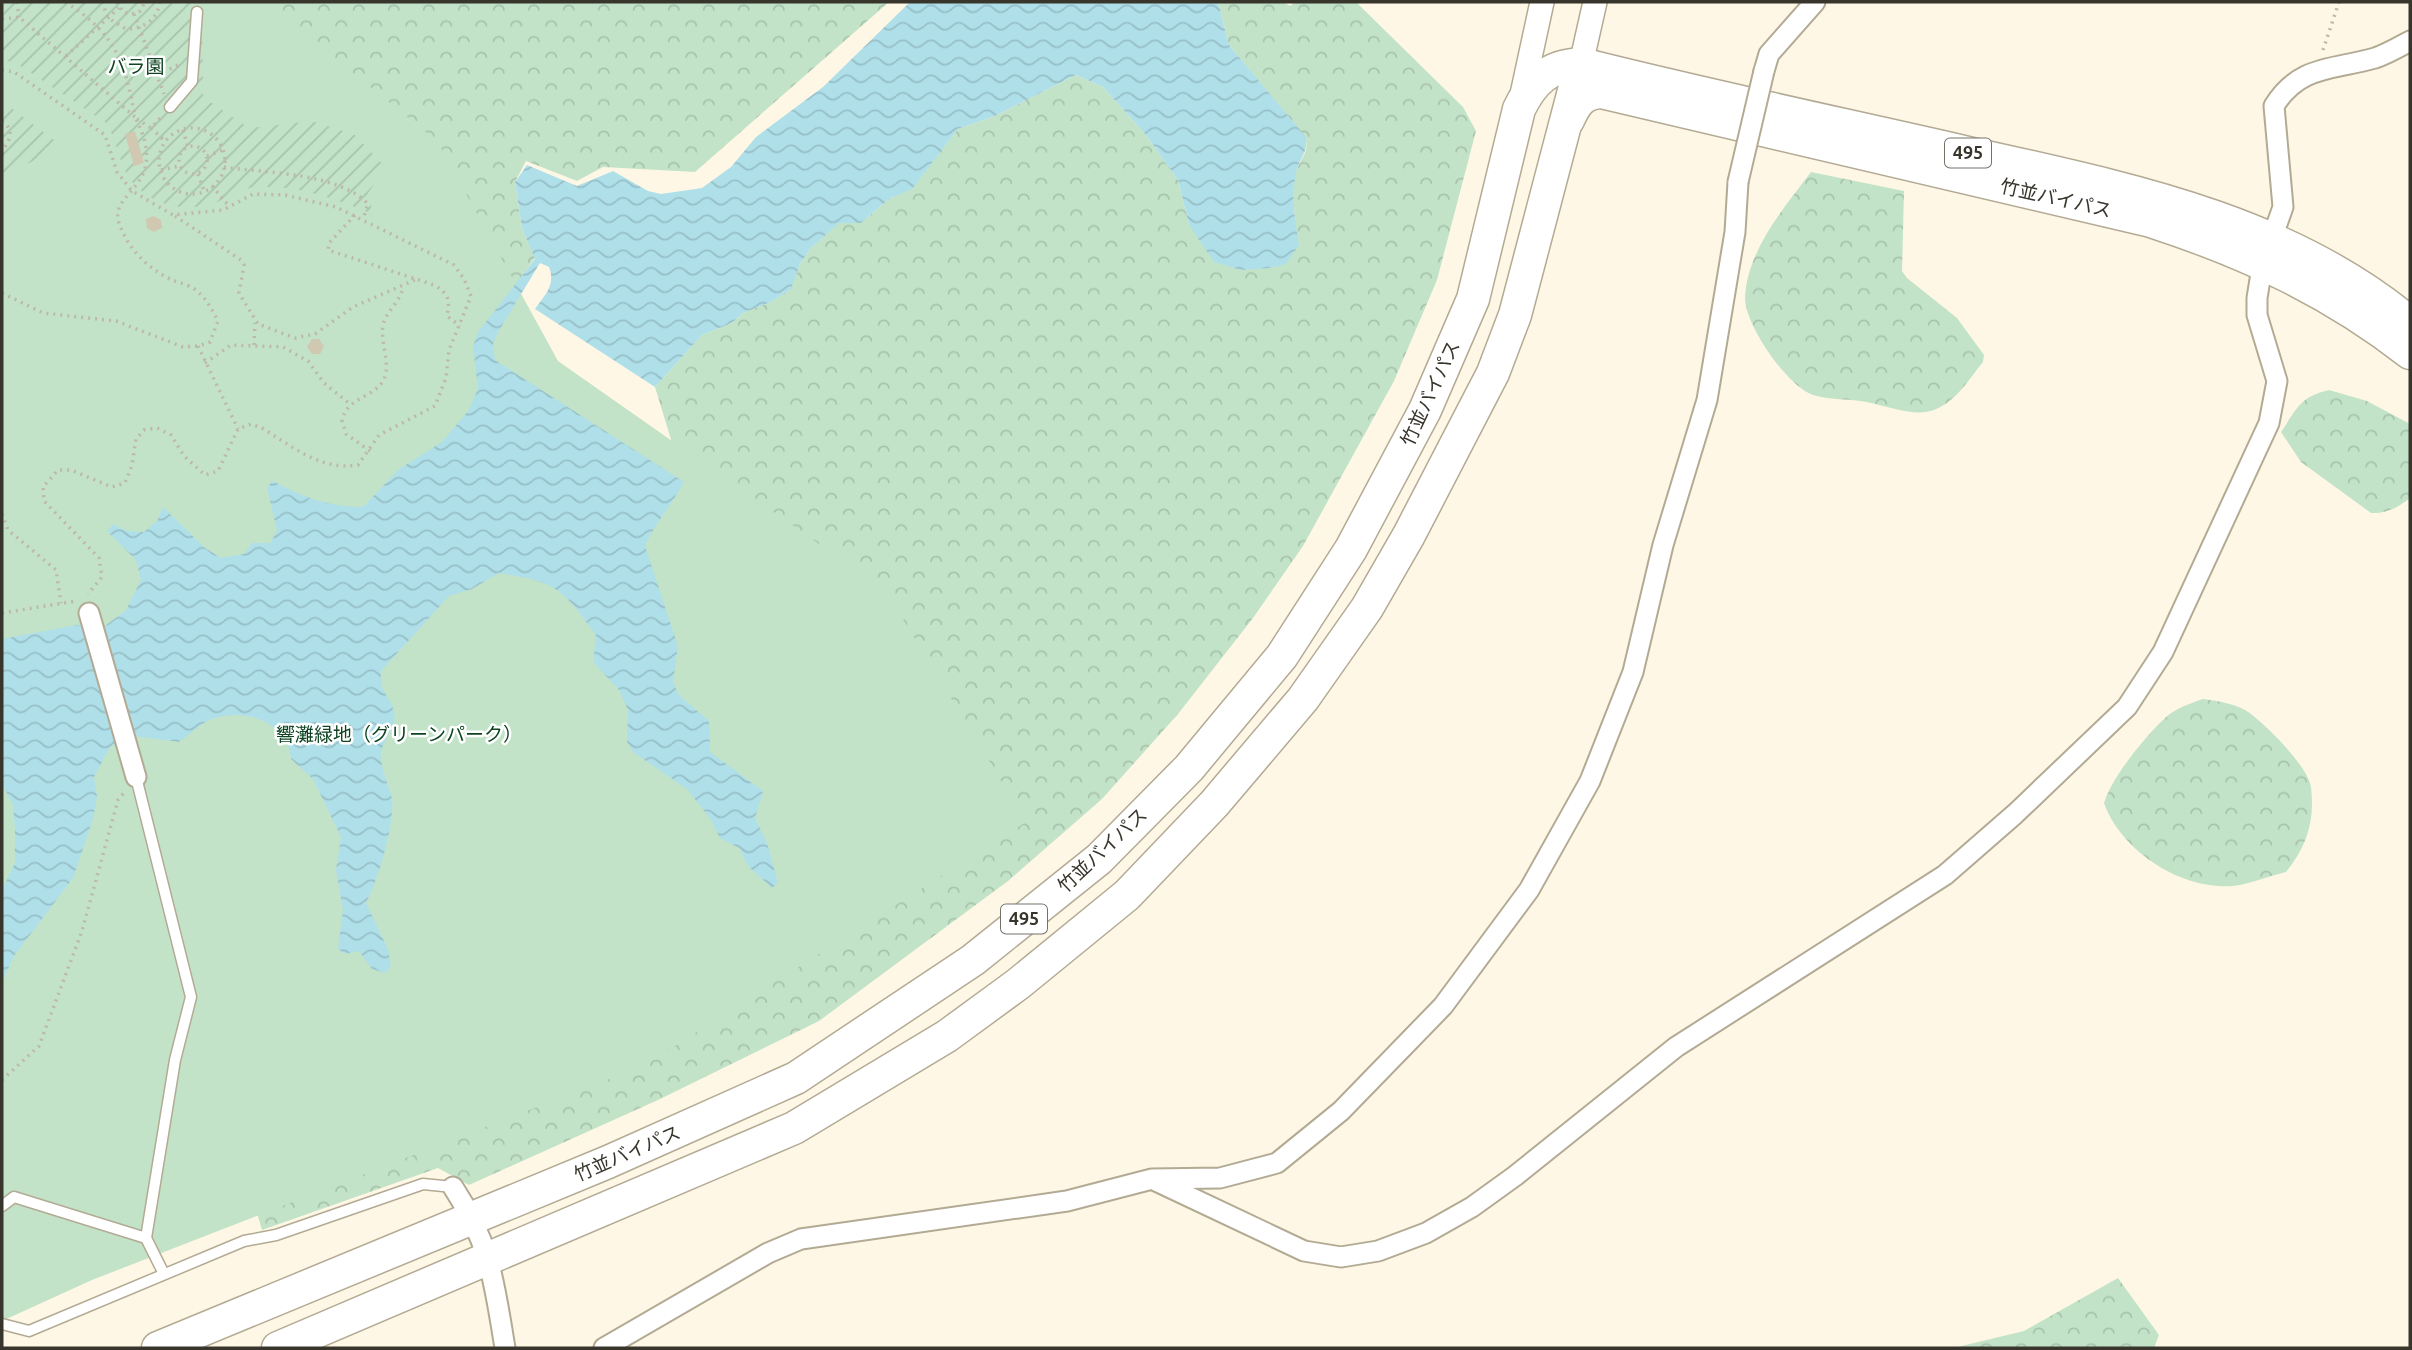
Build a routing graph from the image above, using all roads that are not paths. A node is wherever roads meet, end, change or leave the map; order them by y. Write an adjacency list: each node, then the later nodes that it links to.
1 (1542, 2): 6 (street)
2 (1595, 2): 7 (street)
3 (1815, 2): 15 (street, bridge)
4 (197, 12): 8 (lane)
5 (2410, 41): 10 (street)
6 (1533, 44): 7 (street); 9 (street)
7 (1583, 76): 9 (highway, 竹並バイパス / 495); 10 (highway, 竹並バイパス / 495); 20 (highway, 495)
8 (170, 107)
9 (1519, 109): 18 (highway, 竹並バイパス / 495)
10 (2267, 250): 11 (highway, 竹並バイパス / 495); 12 (highway, 竹並バイパス / 495); 15 (street)
11 (2410, 323)
12 (2410, 353)
13 (89, 613): 14 (street)
14 (136, 777): 19 (lane)
15 (1152, 1179): 26 (street)
16 (453, 1187): 18 (street); 21 (lane)
17 (2, 1206): 19 (lane)
18 (473, 1217): 20 (street); 23 (highway, 竹並バイパス / 495)
19 (146, 1238): 21 (lane)
20 (490, 1258): 24 (highway, 495); 25 (street)
21 (164, 1274): 22 (lane)
22 (2, 1324)
23 (158, 1348)
24 (278, 1348)
25 (505, 1348)
26 (604, 1348)

